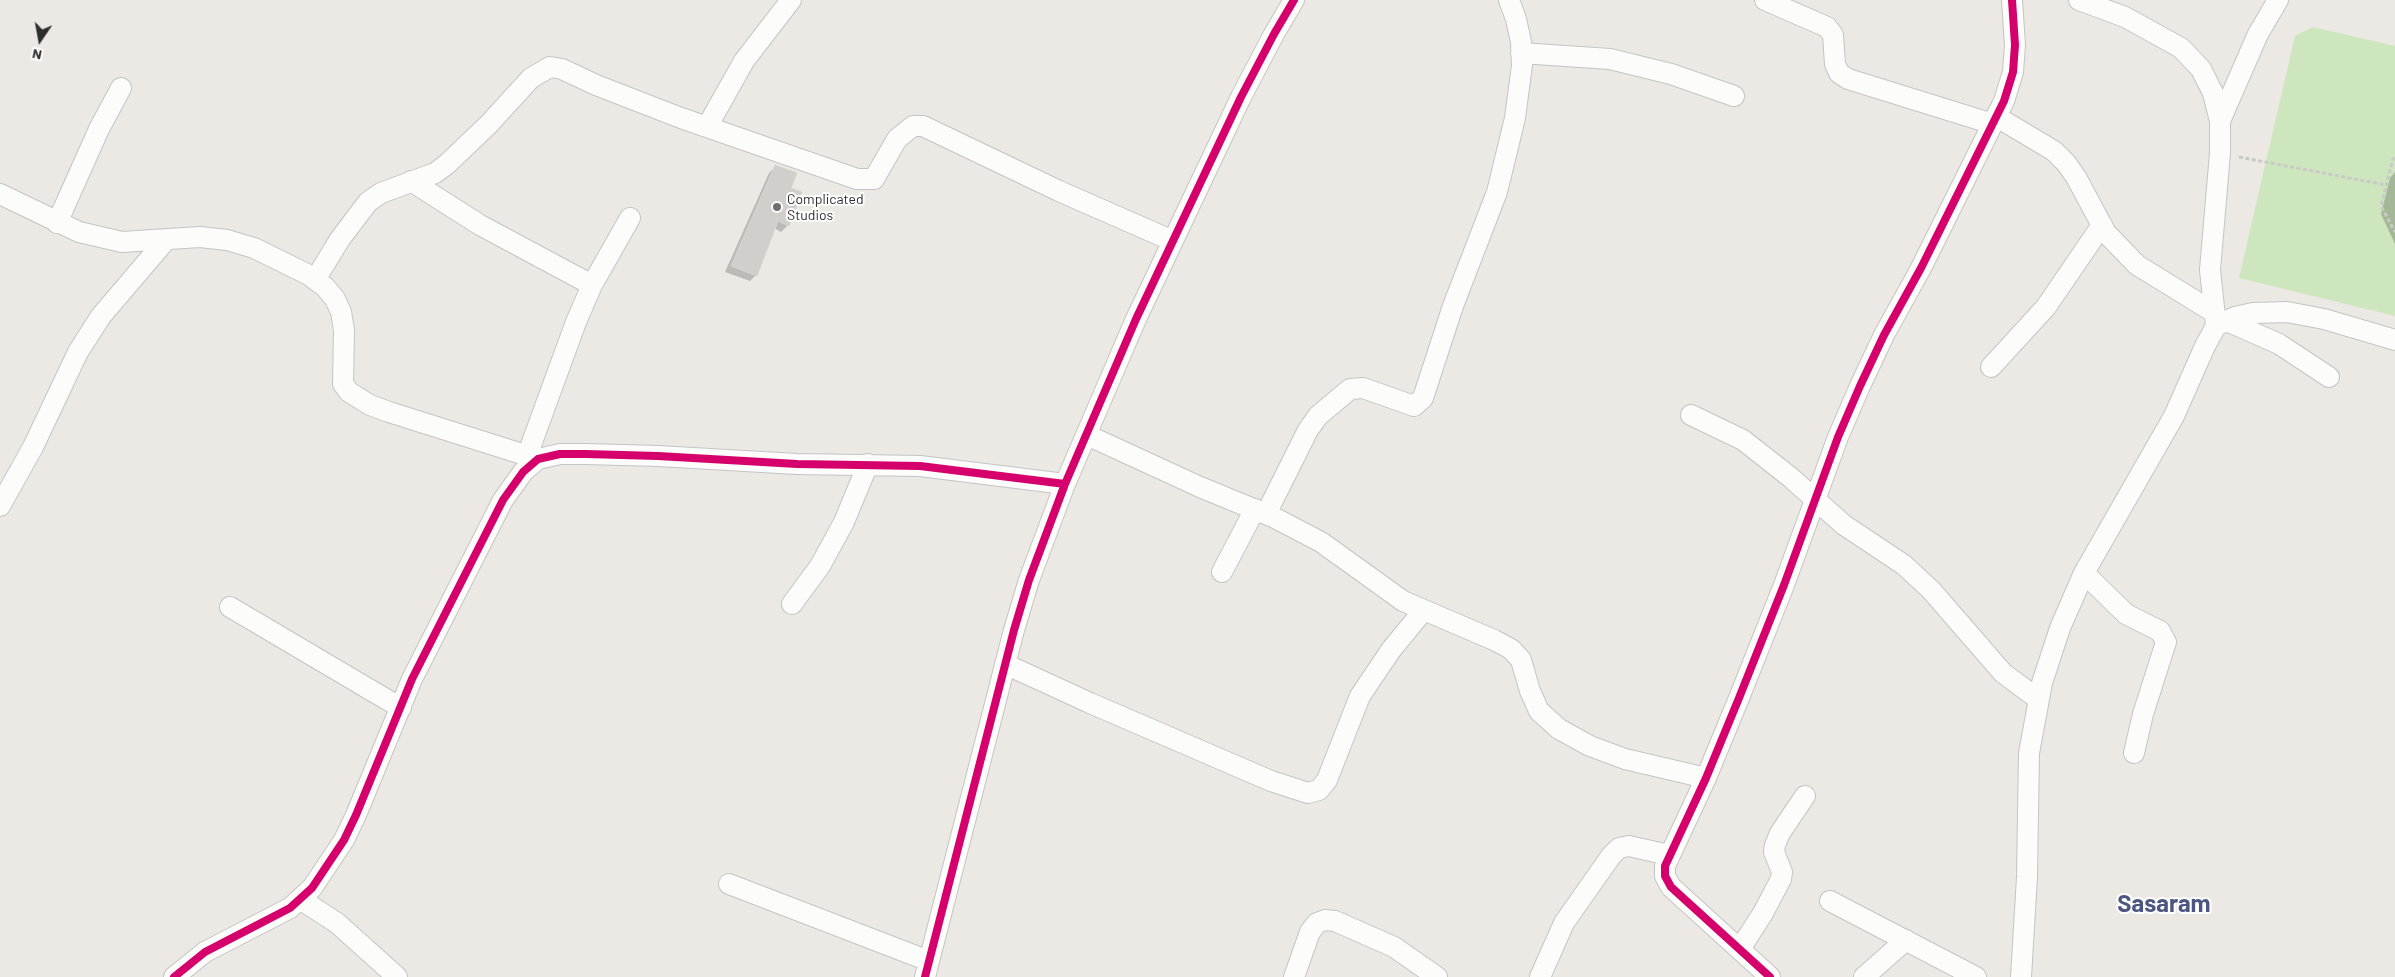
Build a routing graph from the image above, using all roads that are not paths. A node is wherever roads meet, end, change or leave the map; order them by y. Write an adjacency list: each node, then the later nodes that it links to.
1 (791, 0): 14 (street)
2 (1294, 0): 21 (street)
3 (1509, 0): 9 (street)
4 (1765, 0): 12 (street)
5 (2012, 0): 12 (street)
6 (2078, 0): 8 (street)
7 (2278, 0): 13 (street)
8 (2125, 8): 13 (street)
9 (1521, 53): 11 (street); 35 (street)
10 (121, 88): 18 (street)
11 (1734, 96)
12 (1995, 121): 19 (street); 33 (street)
13 (2220, 121): 24 (street)
14 (708, 127): 15 (street); 21 (street)
15 (411, 181): 22 (street); 23 (street)
16 (0, 194): 18 (street)
17 (630, 218): 23 (street)
18 (57, 223): 20 (street)
19 (2102, 225): 24 (street); 26 (street)
20 (165, 241): 22 (street); 34 (street)
21 (1173, 241): 29 (street)
22 (315, 280): 30 (street)
23 (592, 285): 30 (street)
24 (2219, 320): 25 (street); 27 (street); 37 (street)
25 (2395, 340)
26 (1991, 367)
27 (2329, 377)
28 (1691, 415): 33 (street)
29 (1087, 435): 32 (street); 35 (street)
30 (533, 458): 31 (street); 43 (street)
31 (868, 464): 32 (street); 38 (street)
32 (1065, 484): 41 (street)
33 (1814, 499): 42 (street); 45 (street)
34 (0, 506)
35 (1260, 512): 36 (street); 40 (street)
36 (1222, 572)
37 (2084, 573): 42 (street); 44 (street)
38 (792, 604)
39 (230, 607): 43 (street)
40 (1424, 611): 41 (street); 45 (street)
41 (1005, 664): 53 (street)
42 (2038, 698): 62 (street)
43 (400, 708): 49 (street)
44 (2134, 753)
45 (1706, 778): 47 (street)
46 (1805, 796): 52 (street)
47 (1669, 855): 52 (street); 58 (street)
48 (729, 884): 53 (street)
49 (300, 899): 54 (street); 55 (street)
50 (1830, 901): 51 (street)
51 (1906, 940): 60 (street); 61 (street)
52 (1740, 949): 59 (street)
53 (927, 969)
54 (174, 977)
55 (397, 977)
56 (1294, 977): 57 (street)
57 (1437, 977)
58 (1540, 977)
59 (1770, 977)
60 (1864, 977)
61 (1976, 977)
62 (2021, 977): 63 (street)
63 (2027, 977)

